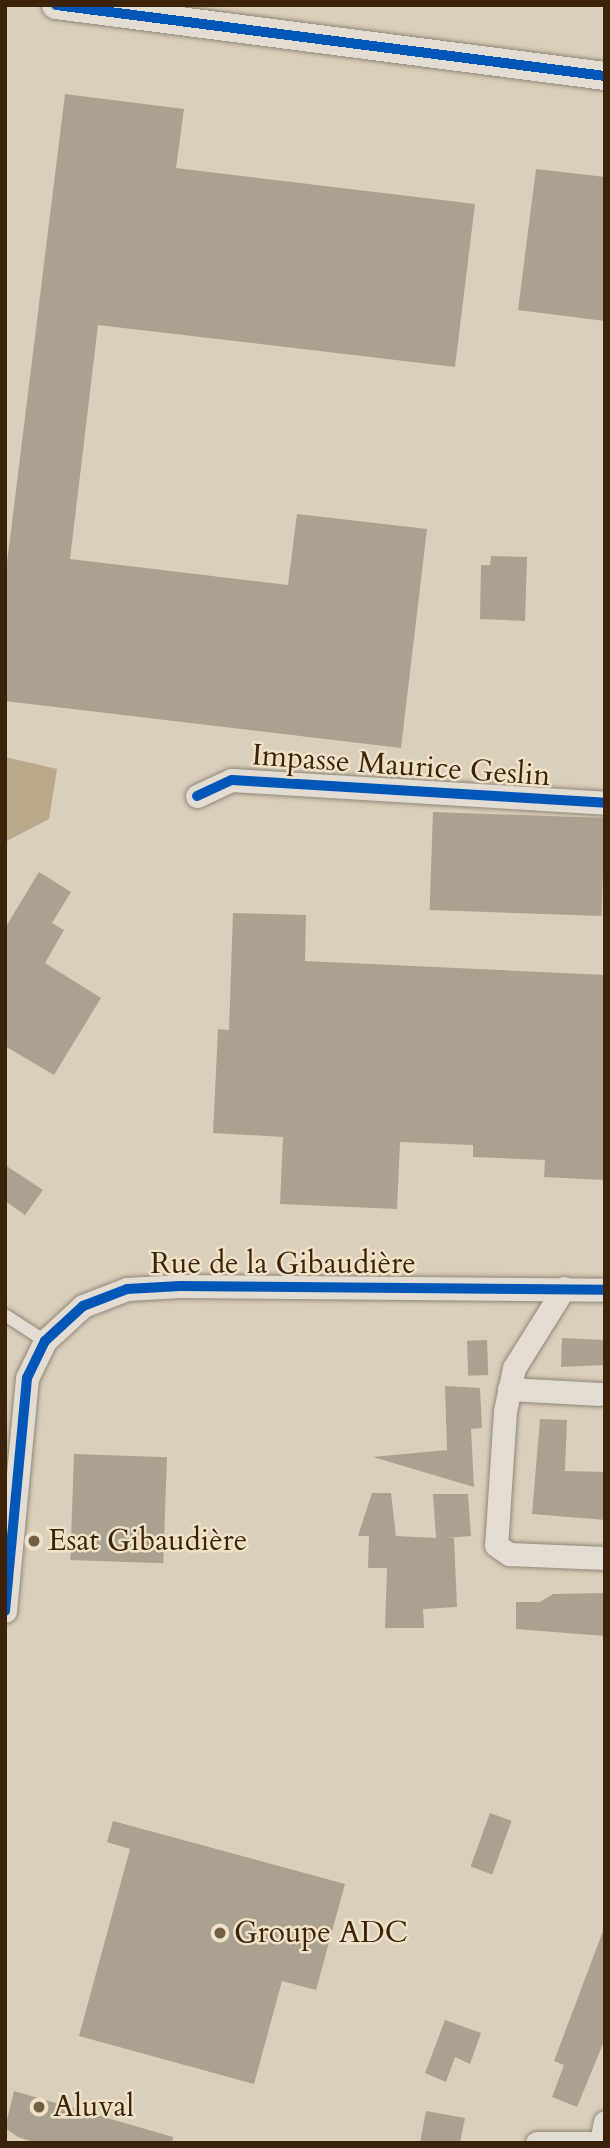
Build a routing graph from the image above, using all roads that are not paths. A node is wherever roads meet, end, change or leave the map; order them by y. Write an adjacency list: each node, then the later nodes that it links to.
1 (56, 5): 2 (street)
2 (605, 76)
3 (197, 796): 4 (street, Impasse Maurice Geslin)
4 (605, 803)
5 (564, 1288): 6 (street, Rue de la Gibaudière); 8 (street, Rue de la Gibaudière); 9 (street)
6 (605, 1290)
7 (5, 1315): 8 (lane)
8 (45, 1340): 11 (street, Rue de la Gibaudière)
9 (509, 1389): 10 (street); 12 (street)
10 (600, 1394)
11 (11, 1492): 13 (street, Rue de la Gibaudière)
12 (605, 1558)
13 (5, 1611)
14 (605, 2122): 15 (street)
15 (599, 2142)
16 (537, 2143): 17 (street)
17 (589, 2143)

